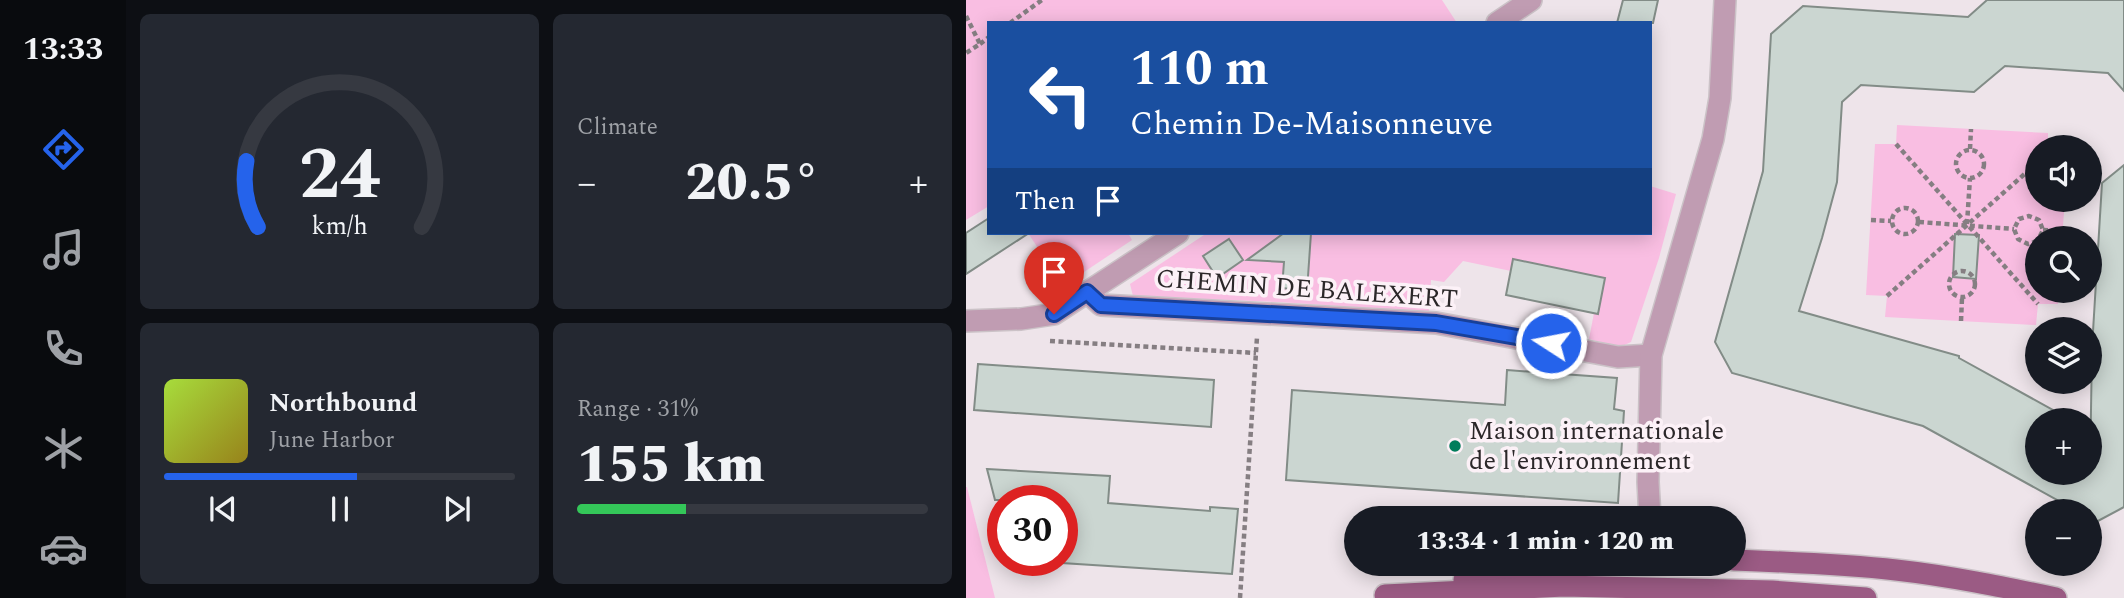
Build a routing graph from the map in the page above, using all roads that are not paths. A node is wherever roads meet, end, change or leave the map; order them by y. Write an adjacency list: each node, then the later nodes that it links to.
1 (1531, 0): 3 (street)
2 (1725, 0): 7 (street)
3 (1500, 21)
4 (1175, 235): 5 (street)
5 (1087, 292): 6 (street); 7 (street, CHEMIN DE BALEXERT)
6 (966, 321)
7 (1651, 355): 8 (street)
8 (1649, 506)
9 (1746, 560): 15 (main road)
10 (1488, 576): 12 (main road)
11 (1714, 590): 12 (main road); 13 (main road); 14 (main road)
12 (1376, 597)
13 (1647, 598)
14 (1866, 598)
15 (2056, 598)

